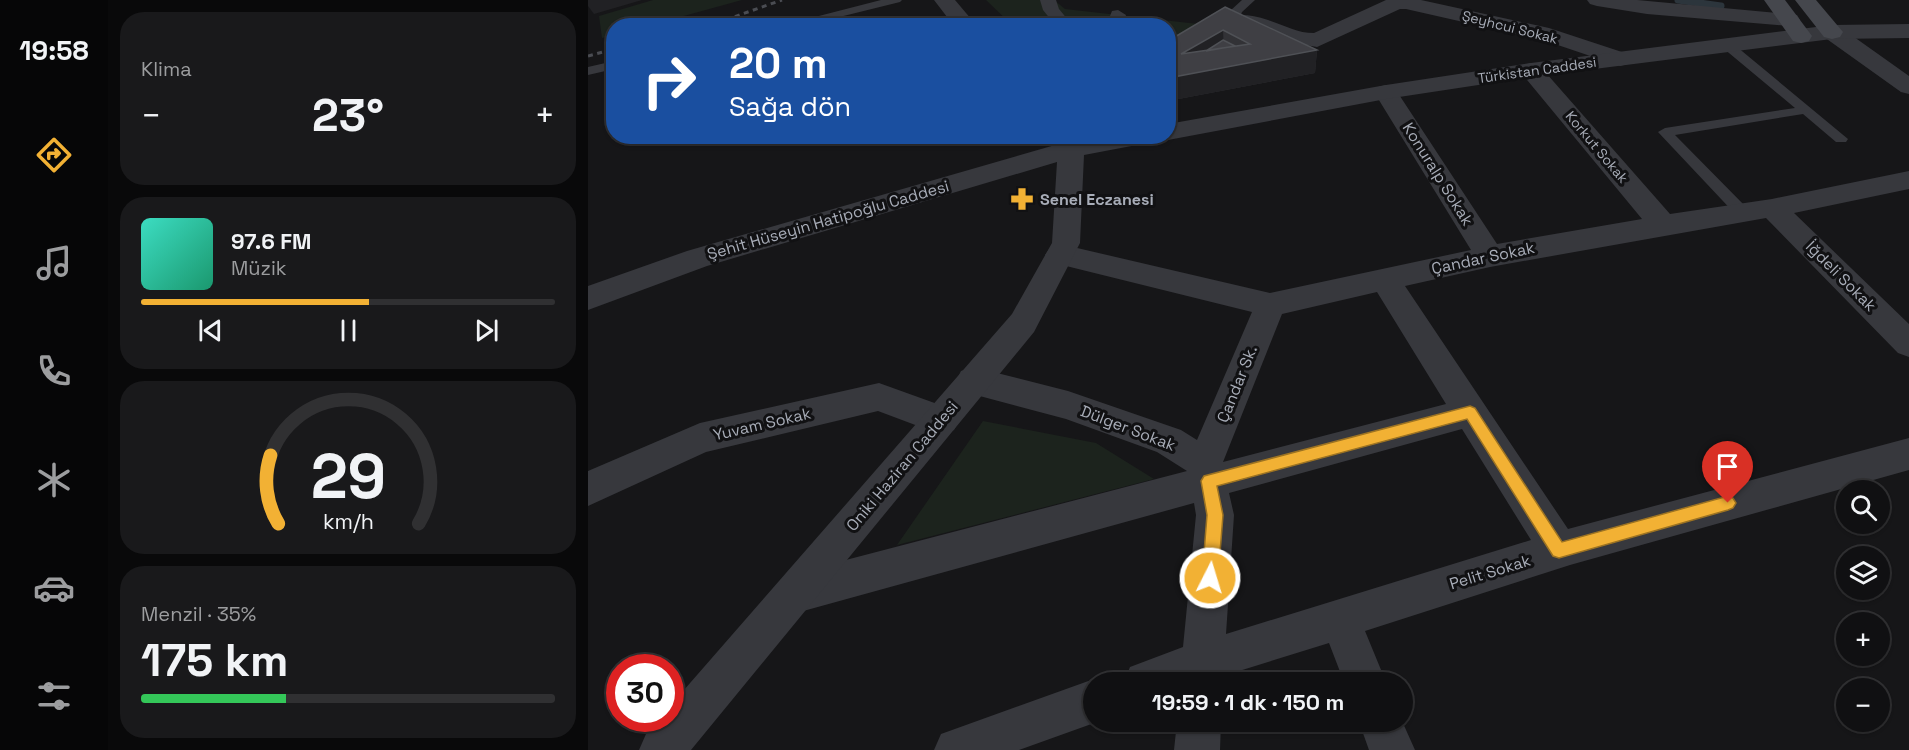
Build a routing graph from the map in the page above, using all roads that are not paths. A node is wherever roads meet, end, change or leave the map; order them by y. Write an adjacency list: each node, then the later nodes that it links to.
1 (896, 0): 8 (lane)
2 (944, 0): 9 (street)
3 (1048, 0): 10 (street)
4 (1249, 0): 11 (lane)
5 (1598, 0): 12 (street)
6 (1774, 0): 12 (main road)
7 (1804, 0): 14 (main road)
8 (820, 18)
9 (959, 18)
10 (1058, 18)
11 (1234, 20): 16 (street); 17 (street, Şeyhcui Sokak)
12 (1795, 28): 14 (street, Türkistan Caddesi); 15 (street, Türkistan Caddesi)
13 (1909, 31): 14 (street, Türkistan Caddesi)
14 (1832, 32): 21 (street)
15 (1727, 45): 17 (street, Türkistan Caddesi); 23 (lane)
16 (1176, 53)
17 (1620, 58): 19 (street, Türkistan Caddesi)
18 (606, 67): 20 (lane)
19 (1531, 70): 22 (street, Türkistan Caddesi); 31 (street, Korkut Sokak)
20 (588, 71)
21 (1909, 87)
22 (1386, 92): 24 (street, Türkistan Caddesi); 33 (street, Konuralp Sokak)
23 (1806, 110): 25 (lane); 30 (lane)
24 (1176, 131)
25 (1841, 139)
26 (1063, 144): 35 (street, Şehit Hüseyin Hatipoğlu Caddesi)
27 (1066, 144): 32 (street, Oniki Haziran Caddesi)
28 (1909, 180): 29 (street, Çandar Sokak)
29 (1772, 208): 30 (street, Çandar Sokak); 37 (street, İğdeli Sokak)
30 (1743, 213): 31 (street, Çandar Sokak)
31 (1663, 225): 33 (street, Çandar Sokak)
32 (1060, 255): 36 (street, Çandar Sokak); 38 (street, Oniki Haziran Caddesi)
33 (1490, 256): 34 (street, Çandar Sokak)
34 (1384, 279): 36 (street, Çandar Sokak); 39 (street)
35 (588, 298)
36 (1270, 305): 42 (street, Çandar Sk.)
37 (1909, 344)
38 (973, 381): 40 (street, Oniki Haziran Caddesi); 42 (street, Dülger Sokak)
39 (1470, 412): 42 (street); 44 (street)
40 (942, 420): 43 (street, Yuvam Sokak); 45 (street, Oniki Haziran Caddesi)
41 (1909, 454): 44 (street, Pelit Sokak)
42 (1207, 472): 45 (street); 47 (street)
43 (588, 489)
44 (1559, 550): 46 (street, Pelit Sokak)
45 (796, 593): 52 (street, Oniki Haziran Caddesi)
46 (1340, 619): 47 (street, Pelit Sokak); 48 (street)
47 (1202, 672)
48 (1361, 672)
49 (1083, 705): 53 (street)
50 (1198, 732): 54 (street)
51 (1385, 732): 55 (street)
52 (662, 750)
53 (957, 750)
54 (1197, 750)
55 (1392, 750)

